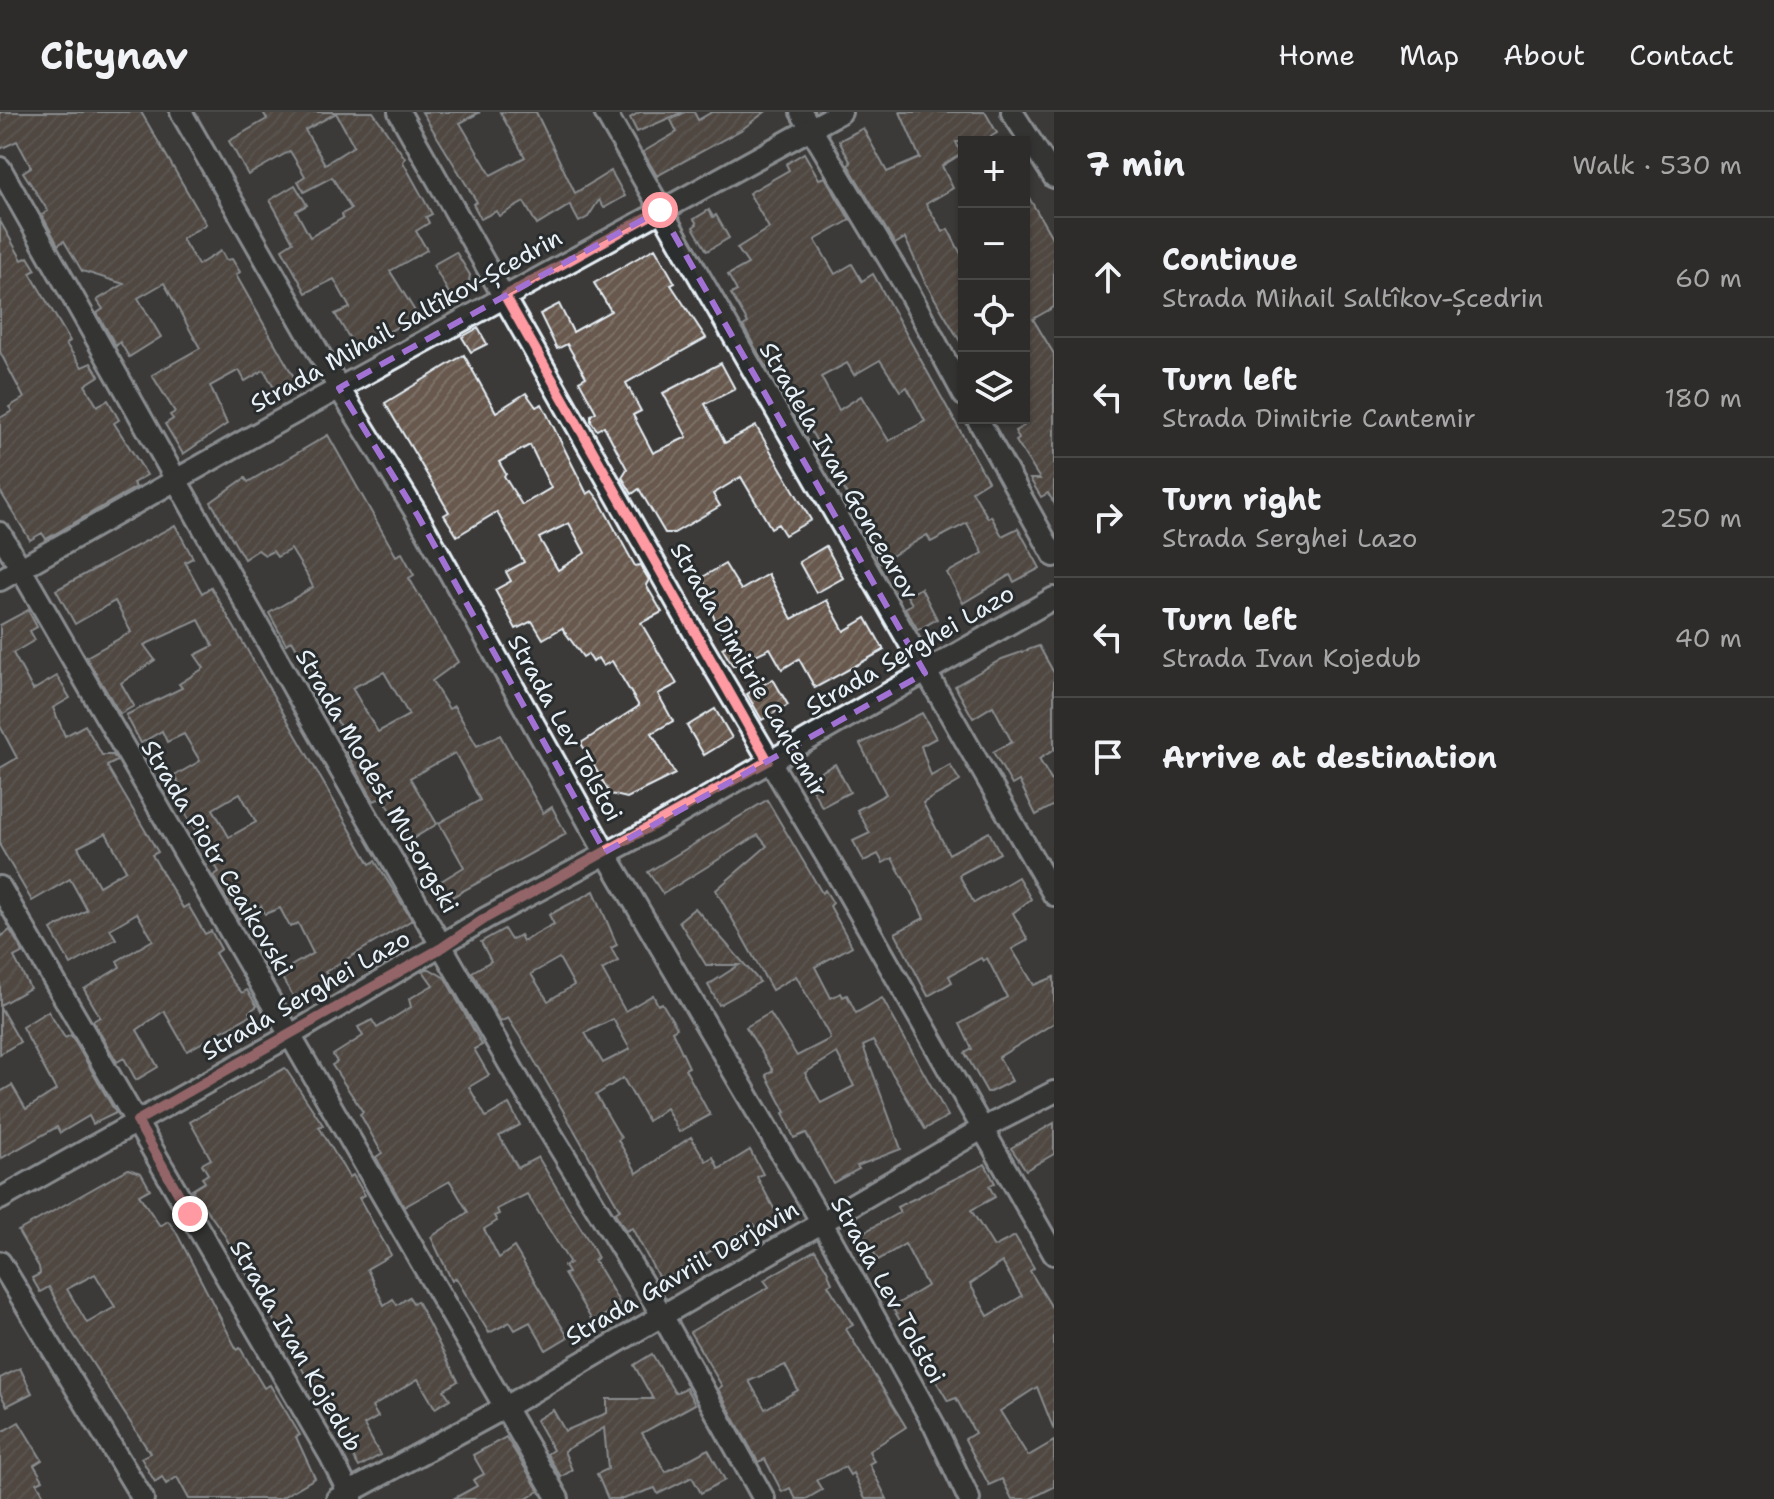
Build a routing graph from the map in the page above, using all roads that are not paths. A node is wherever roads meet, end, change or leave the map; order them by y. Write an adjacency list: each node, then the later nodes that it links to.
1 (181, 112): 12 (street, Strada Lev Tolstoi)
2 (399, 112): 10 (street, Strada Dimitrie Cantemir)
3 (605, 112): 9 (street, Stradela Ivan Goncearov)
4 (841, 112): 6 (street, Strada Mihail Saltîkov-Șcedrin)
5 (1012, 112): 8 (street)
6 (806, 121): 9 (street, Strada Mihail Saltîkov-Șcedrin); 11 (street)
7 (0, 168): 14 (street, Strada Modest Musorgski)
8 (1054, 177)
9 (660, 210): 10 (street, Strada Mihail Saltîkov-Șcedrin); 20 (street, Stradela Ivan Goncearov)
10 (505, 296): 12 (street, Strada Mihail Saltîkov-Șcedrin); 21 (street, Strada Dimitrie Cantemir)
11 (958, 384)
12 (339, 388): 14 (street, Strada Mihail Saltîkov-Șcedrin); 22 (street, Strada Lev Tolstoi)
13 (980, 424): 16 (street)
14 (175, 479): 17 (street, Strada Mihail Saltîkov-Șcedrin); 25 (street, Strada Modest Musorgski)
15 (0, 533): 17 (street, Strada Piotr Ceaikovski)
16 (1054, 556)
17 (20, 569): 18 (street, Strada Mihail Saltîkov-Șcedrin); 26 (street, Strada Piotr Ceaikovski)
18 (0, 580)
19 (1054, 598): 20 (street, Strada Serghei Lazo)
20 (925, 673): 21 (street, Strada Serghei Lazo); 24 (street, Stradela Ivan Goncearov)
21 (768, 761): 22 (street, Strada Serghei Lazo); 29 (street, Strada Dimitrie Cantemir)
22 (605, 852): 25 (street, Strada Serghei Lazo); 31 (street, Strada Lev Tolstoi)
23 (0, 887): 28 (street, Strada Ivan Kojedub)
24 (1054, 895)
25 (443, 947): 26 (street, Strada Serghei Lazo); 34 (street, Strada Modest Musorgski)
26 (291, 1035): 28 (street, Strada Serghei Lazo); 35 (street, Strada Piotr Ceaikovski)
27 (1054, 1092): 29 (street, Strada Gavriil Derjavin)
28 (137, 1121): 30 (street, Strada Serghei Lazo); 36 (street, Strada Ivan Kojedub)
29 (980, 1130): 31 (street, Strada Gavriil Derjavin); 32 (street, Strada Dimitrie Cantemir)
30 (0, 1199)
31 (821, 1221): 34 (street, Strada Gavriil Derjavin); 40 (street, Strada Lev Tolstoi)
32 (1054, 1254)
33 (0, 1262): 37 (street)
34 (662, 1315): 35 (street, Strada Gavriil Derjavin); 39 (street, Strada Modest Musorgski)
35 (506, 1407): 36 (street, Strada Gavriil Derjavin); 38 (street, Strada Piotr Ceaikovski)
36 (346, 1497)
37 (143, 1499)
38 (558, 1499)
39 (764, 1499)
40 (969, 1499)

